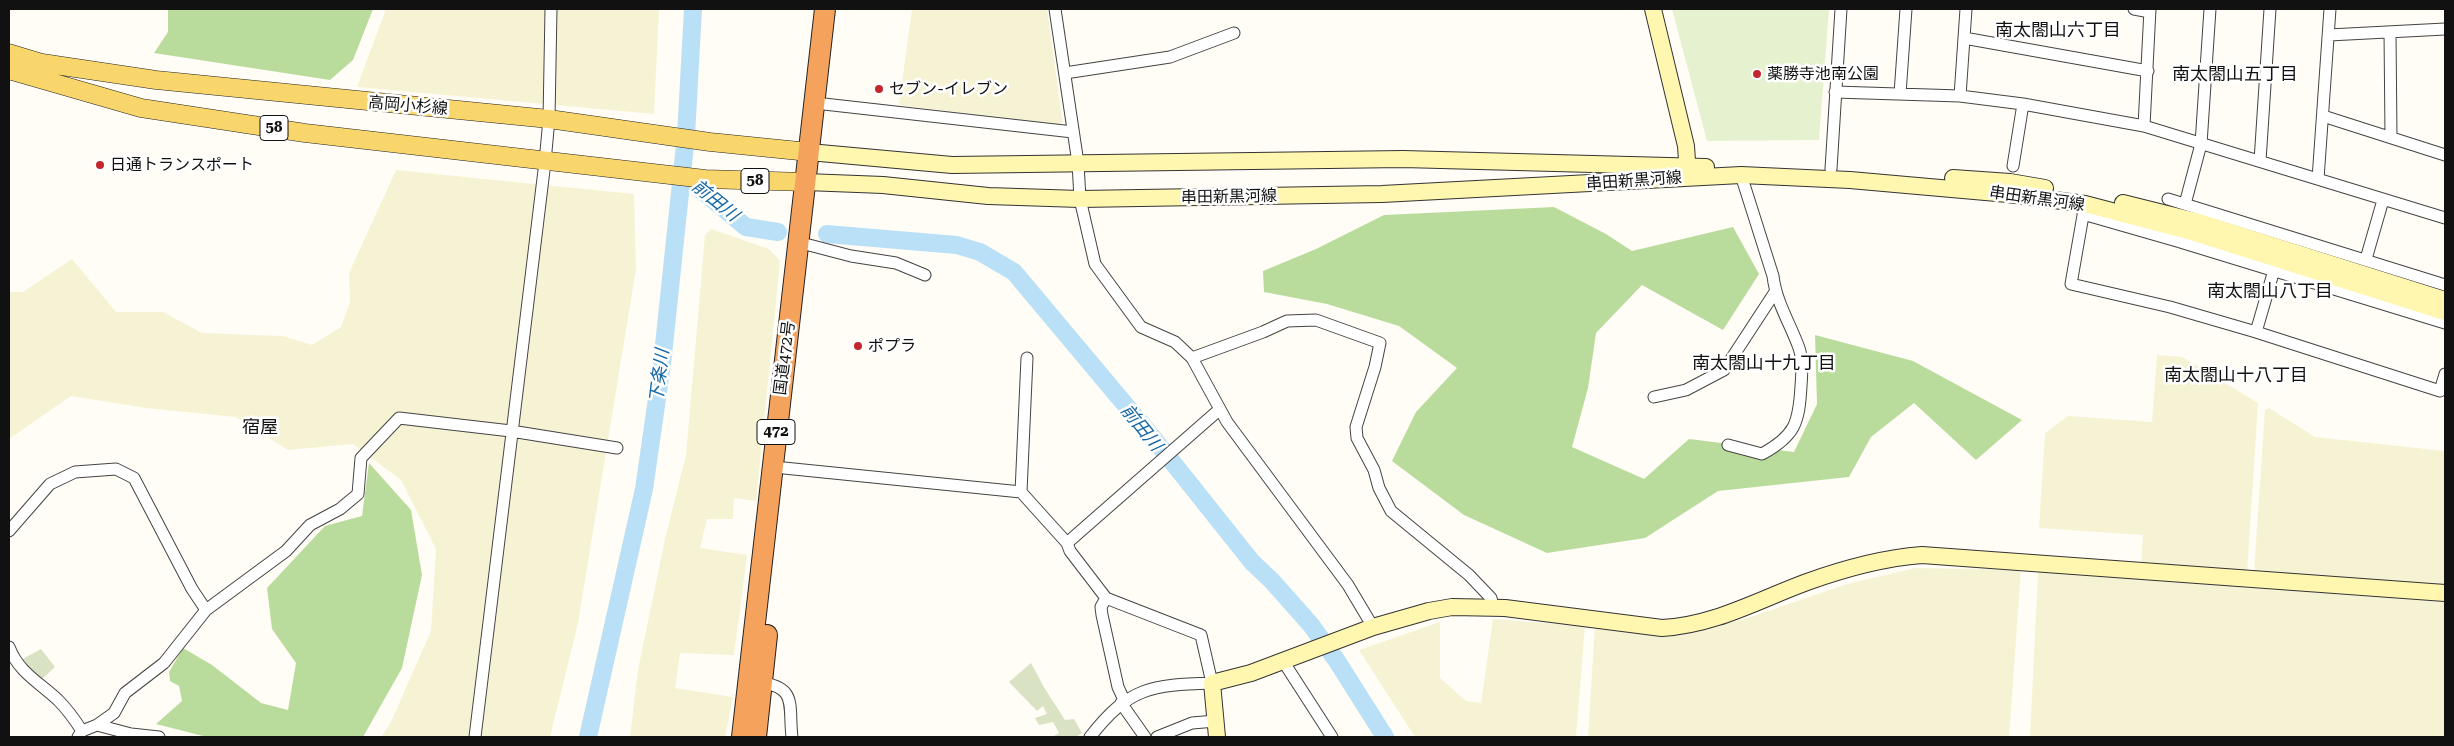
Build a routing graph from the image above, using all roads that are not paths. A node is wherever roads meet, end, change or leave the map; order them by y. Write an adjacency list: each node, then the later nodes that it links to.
1 (551, 9): 29 (street)
2 (825, 9): 34 (highway, 国道472号 / 472)
3 (835, 9): 26 (highway, 国道472号 / 472)
4 (1055, 9): 22 (street)
5 (1653, 9): 41 (main road)
6 (1841, 9): 23 (street)
7 (1906, 9): 24 (street)
8 (1966, 9): 18 (street)
9 (2134, 9): 13 (street)
10 (2210, 9): 33 (street)
11 (2270, 9): 36 (street)
12 (2330, 9): 17 (street)
13 (2150, 10): 21 (street)
14 (2445, 28): 15 (street)
15 (2390, 32): 17 (street); 32 (street)
16 (1234, 33): 22 (street)
17 (2329, 35): 28 (street)
18 (1964, 38): 21 (street); 25 (street)
19 (9, 53): 29 (main road, 高岡小杉線 / 58)
20 (9, 70): 37 (main road, 58)
21 (2148, 71): 30 (street)
22 (1065, 73): 31 (street)
23 (1835, 92): 24 (street); 40 (street)
24 (1900, 94): 25 (street)
25 (1960, 96): 27 (street)
26 (824, 104): 31 (street); 34 (highway, 国道472号 / 472)
27 (2023, 104): 30 (street); 39 (street)
28 (2323, 116): 32 (street); 43 (street)
29 (549, 118): 34 (main road, 高岡小杉線 / 58); 37 (street)
30 (2144, 126): 33 (street)
31 (1073, 132): 38 (street)
32 (2391, 137): 35 (street)
33 (2201, 144): 36 (street); 48 (street)
34 (814, 153): 38 (main road, 串田新黒河線); 44 (highway, 国道472号 / 472)
35 (2445, 155)
36 (2260, 161): 43 (street)
37 (544, 162): 44 (main road, 58); 67 (street)
38 (1078, 163): 41 (main road, 串田新黒河線); 45 (street)
39 (2013, 166)
40 (1831, 169): 41 (main road, 串田新黒河線); 57 (main road, 串田新黒河線)
41 (1688, 172): 42 (main road, 串田新黒河線); 45 (main road, 串田新黒河線)
42 (1741, 176): 49 (main road, 串田新黒河線); 56 (street)
43 (2318, 179): 47 (street)
44 (811, 182): 45 (main road, 串田新黒河線); 51 (highway, 国道472号 / 472); 81 (highway, 国道472号 / 472)
45 (1080, 199): 62 (street)
46 (2168, 199): 48 (street)
47 (2383, 200): 50 (street); 52 (street)
48 (2185, 204): 52 (street)
49 (2084, 209): 53 (street); 58 (main road, 串田新黒河線); 60 (street)
50 (2445, 218)
51 (809, 245): 54 (street); 70 (highway, 国道472号 / 472)
52 (2366, 259): 55 (street)
53 (2274, 270): 59 (street); 60 (street)
54 (925, 275)
55 (2445, 285)
56 (1775, 292): 65 (street); 68 (street)
57 (2445, 300)
58 (2445, 312)
59 (2445, 323)
60 (2256, 332): 64 (street)
61 (1027, 358): 71 (street)
62 (1192, 358): 66 (street); 76 (street)
63 (2445, 374): 64 (street)
64 (2443, 391)
65 (1654, 397)
66 (1220, 410): 73 (street); 78 (street)
67 (511, 431): 69 (street); 77 (street); 89 (street)
68 (1728, 445)
69 (617, 448)
70 (784, 468): 71 (street); 81 (highway, 国道472号 / 472)
71 (1021, 492): 73 (street)
72 (9, 531): 77 (street)
73 (1067, 542): 75 (street)
74 (2445, 593): 76 (main road)
75 (1106, 598): 82 (street); 83 (street)
76 (1492, 607): 78 (main road)
77 (206, 610): 84 (street)
78 (1373, 627): 80 (main road)
79 (9, 647): 86 (street)
80 (1283, 661): 82 (main road); 95 (street)
81 (755, 682): 90 (highway, 国道472号 / 472); 91 (highway, 国道472号 / 472); 92 (street)
82 (1212, 683): 83 (street); 85 (main road)
83 (1123, 702): 93 (street); 94 (street)
84 (97, 725): 86 (street); 88 (street)
85 (1217, 729): 87 (street)
86 (80, 734)
87 (1165, 736)
88 (159, 737)
89 (475, 737)
90 (742, 737)
91 (756, 737)
92 (792, 737)
93 (1090, 737)
94 (1145, 737)
95 (1332, 737)

